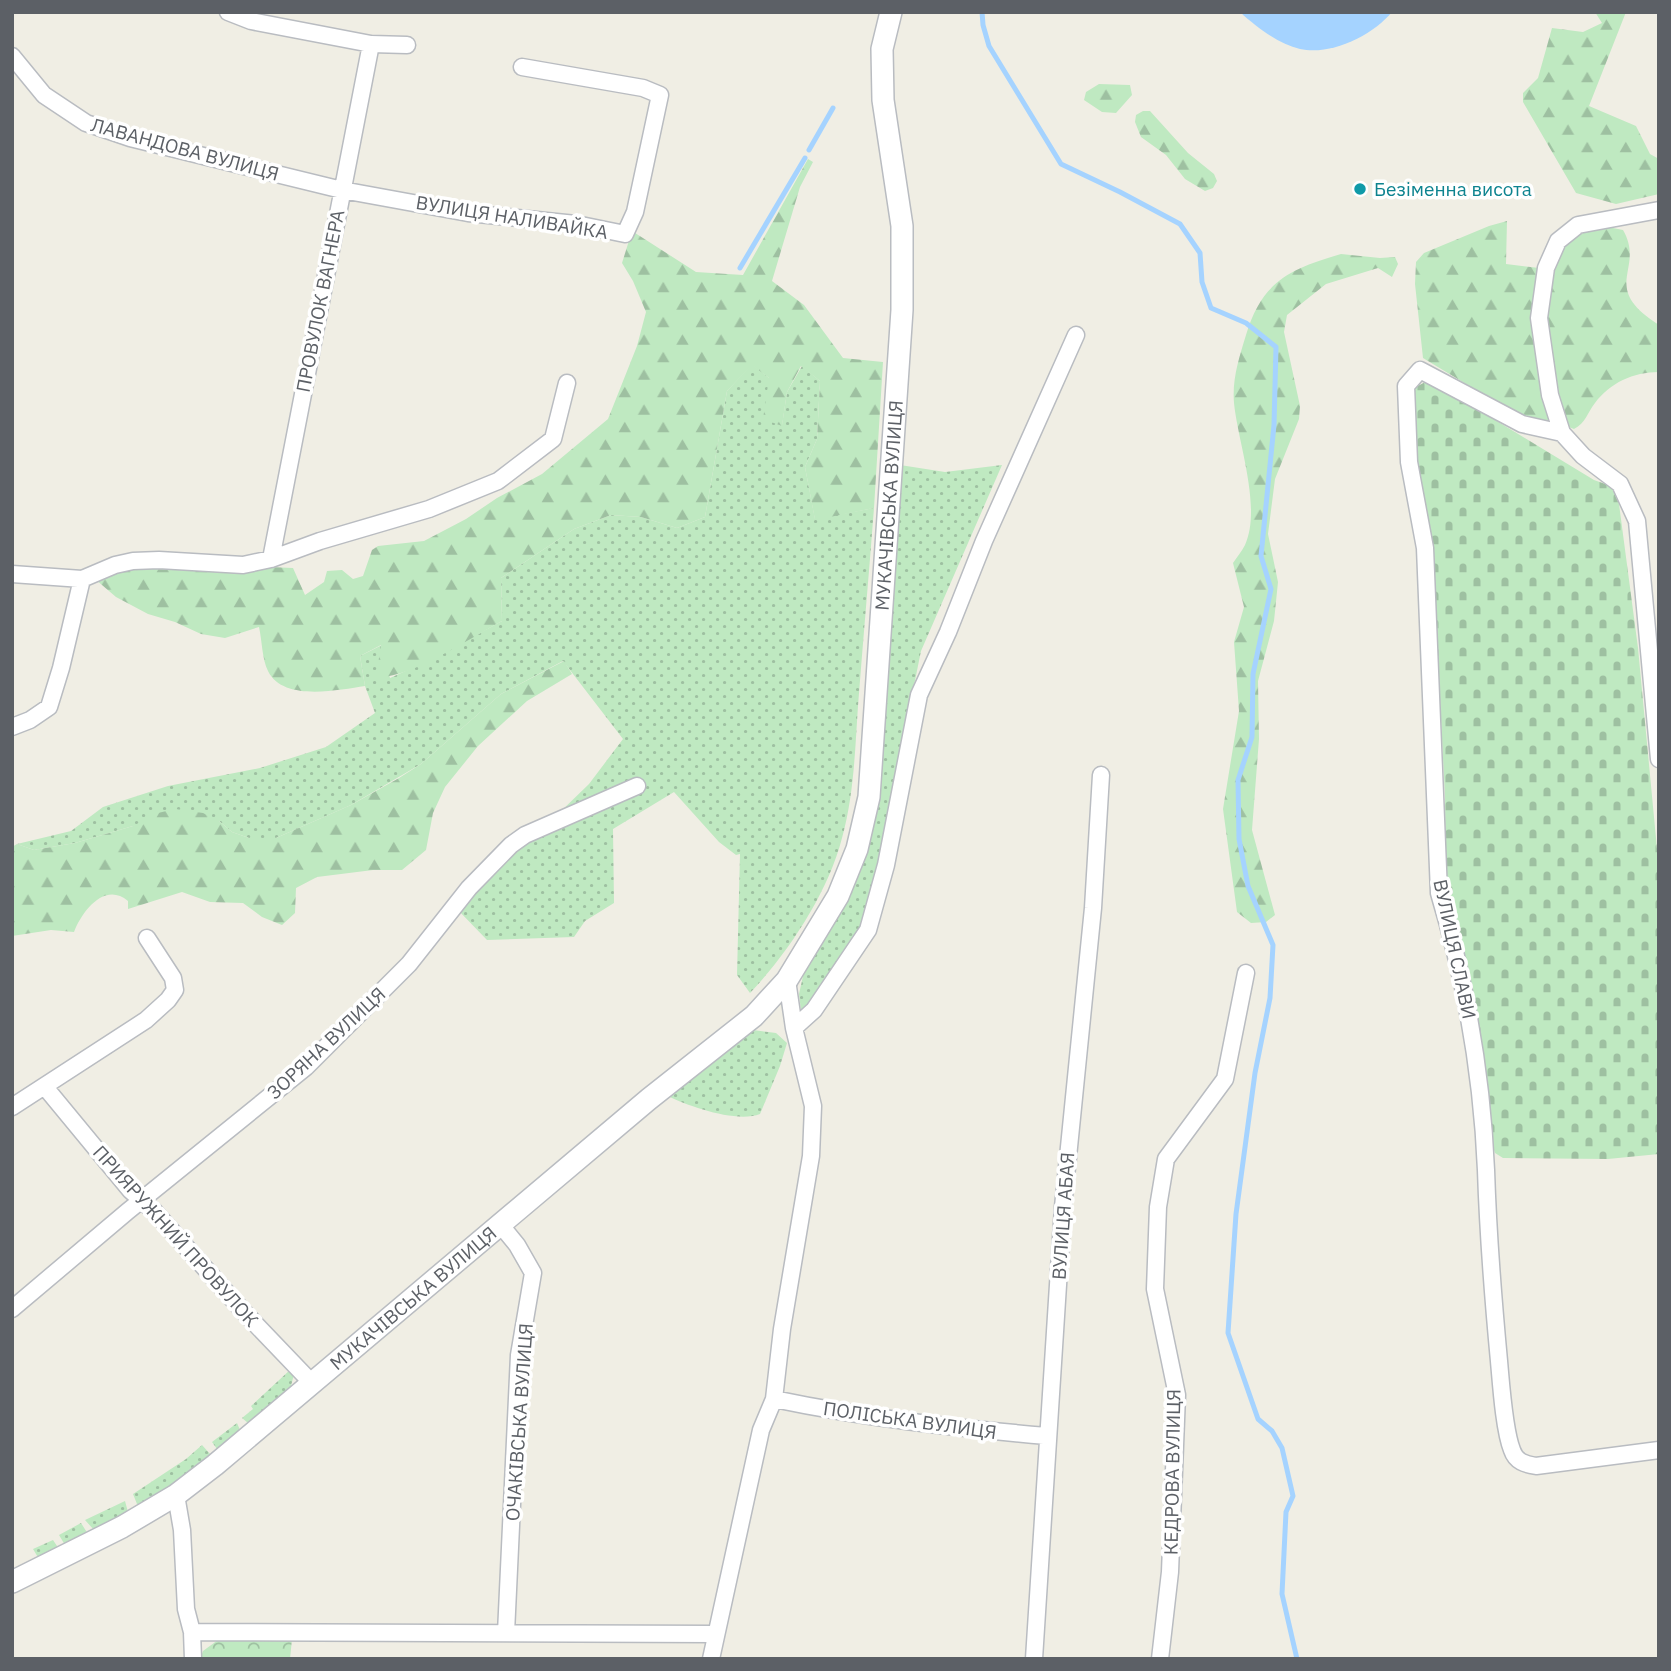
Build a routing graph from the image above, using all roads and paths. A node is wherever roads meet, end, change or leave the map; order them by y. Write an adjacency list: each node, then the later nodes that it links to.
1 (228, 12): 3 (street)
2 (891, 12): 22 (street, МУКАЧІВСЬКА ВУЛИЦЯ)
3 (251, 16): 4 (street)
4 (371, 44): 5 (street); 8 (street, ПРОВУЛОК ВАГНЕРА)
5 (407, 45)
6 (12, 55): 8 (street, ЛАВАНДОВА ВУЛИЦЯ)
7 (522, 67): 8 (street, ВУЛИЦЯ НАЛИВАЙКА)
8 (341, 190): 13 (street, ПРОВУЛОК ВАГНЕРА)
9 (1659, 210): 12 (street)
10 (1076, 335): 23 (street)
11 (567, 383): 13 (street)
12 (1562, 433): 17 (street); 32 (street, ВУЛИЦЯ СЛАВИ)
13 (271, 559): 15 (street)
14 (12, 575): 15 (street)
15 (82, 579): 16 (street)
16 (12, 727)
17 (1659, 759)
18 (1101, 775): 31 (street, ВУЛИЦЯ АБАЯ)
19 (637, 786): 26 (street, ЗОРЯНА ВУЛИЦЯ)
20 (147, 938): 24 (street)
21 (1246, 973): 41 (street, КЕДРОВА ВУЛИЦЯ)
22 (787, 980): 23 (street); 27 (street, МУКАЧІВСЬКА ВУЛИЦЯ)
23 (794, 1028): 30 (street)
24 (45, 1087): 25 (street); 26 (street, ПРИЯРУЖНИЙ ПРОВУЛОК)
25 (12, 1107)
26 (142, 1200): 28 (street, ЗОРЯНА ВУЛИЦЯ); 29 (street, ПРИЯРУЖНИЙ ПРОВУЛОК)
27 (499, 1223): 29 (street, МУКАЧІВСЬКА ВУЛИЦЯ); 36 (street, ОЧАКІВСЬКА ВУЛИЦЯ)
28 (12, 1308)
29 (311, 1382): 33 (street, МУКАЧІВСЬКА ВУЛИЦЯ)
30 (774, 1399): 31 (street, ПОЛІСЬКА ВУЛИЦЯ); 37 (street)
31 (1047, 1436): 40 (street, ВУЛИЦЯ АБАЯ)
32 (1659, 1450)
33 (176, 1496): 34 (street, МУКАЧІВСЬКА ВУЛИЦЯ); 35 (street)
34 (12, 1582)
35 (192, 1632): 36 (street); 38 (street)
36 (506, 1633): 37 (street)
37 (715, 1634): 39 (street)
38 (193, 1659)
39 (711, 1659)
40 (1034, 1659)
41 (1160, 1659)

